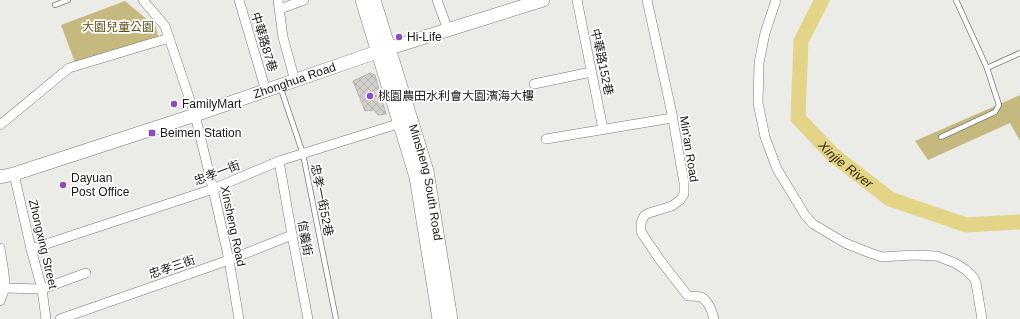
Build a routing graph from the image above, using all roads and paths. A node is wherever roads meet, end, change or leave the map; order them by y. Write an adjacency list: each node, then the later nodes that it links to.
1 (68, 0): 14 (lane)
2 (143, 0): 16 (street, Xinsheng Road)
3 (239, 0): 24 (street, 中華路87巷)
4 (304, 0): 13 (street)
5 (362, 0): 17 (main road)
6 (374, 0): 17 (main road)
7 (437, 0): 15 (street)
8 (543, 0): 15 (main road, Zhonghua Road)
9 (577, 0): 20 (street, 中華路152巷)
10 (647, 0): 26 (street, Min'an Road)
11 (776, 0): 53 (street)
12 (956, 0): 19 (lane)
13 (279, 4): 21 (street)
14 (55, 5)
15 (448, 30): 17 (main road, Zhonghua Road)
16 (169, 38): 25 (street, Xinsheng Road); 28 (street)
17 (383, 50): 21 (main road, Zhonghua Road); 27 (main road, Minsheng South Road)
18 (1020, 53): 19 (lane)
19 (987, 68): 30 (lane)
20 (591, 72): 22 (street); 29 (street, 中華路152巷)
21 (295, 81): 23 (main road, Zhonghua Road)
22 (534, 84)
23 (280, 86): 24 (main road, Zhonghua Road); 32 (lane, 忠孝一街52巷)
24 (266, 91): 25 (main road, Zhonghua Road)
25 (195, 115): 34 (main road, Zhonghua Road); 36 (street, Xinsheng Road)
26 (672, 118): 29 (street); 52 (street, Min'an Road)
27 (405, 122): 32 (street, 忠孝一街); 50 (main road, Minsheng South Road); 51 (main road, Minsheng South Road)
28 (0, 125)
29 (603, 129): 31 (street)
30 (941, 137)
31 (546, 139)
32 (303, 154): 33 (street, 忠孝一街); 49 (lane, 忠孝一街52巷)
33 (279, 161): 36 (street, 忠孝一街); 37 (street, 信義街)
34 (14, 174): 35 (main road, Zhonghua Road); 39 (street, Zhongxing Street)
35 (0, 177)
36 (213, 188): 39 (street, 忠孝一街); 40 (street, Xinsheng Road)
37 (292, 235): 40 (street, 忠孝三街); 48 (street, 信義街)
38 (0, 248): 42 (street)
39 (31, 249): 43 (street, Zhongxing Street)
40 (229, 260): 46 (street, 忠孝三街); 47 (street, Xinsheng Road)
41 (86, 273): 43 (street)
42 (2, 287): 43 (street); 44 (street)
43 (42, 289): 45 (street, Zhongxing Street)
44 (0, 301)
45 (46, 319)
46 (60, 319)
47 (239, 319)
48 (308, 319)
49 (336, 319)
50 (439, 319)
51 (452, 319)
52 (714, 319)
53 (982, 319)

